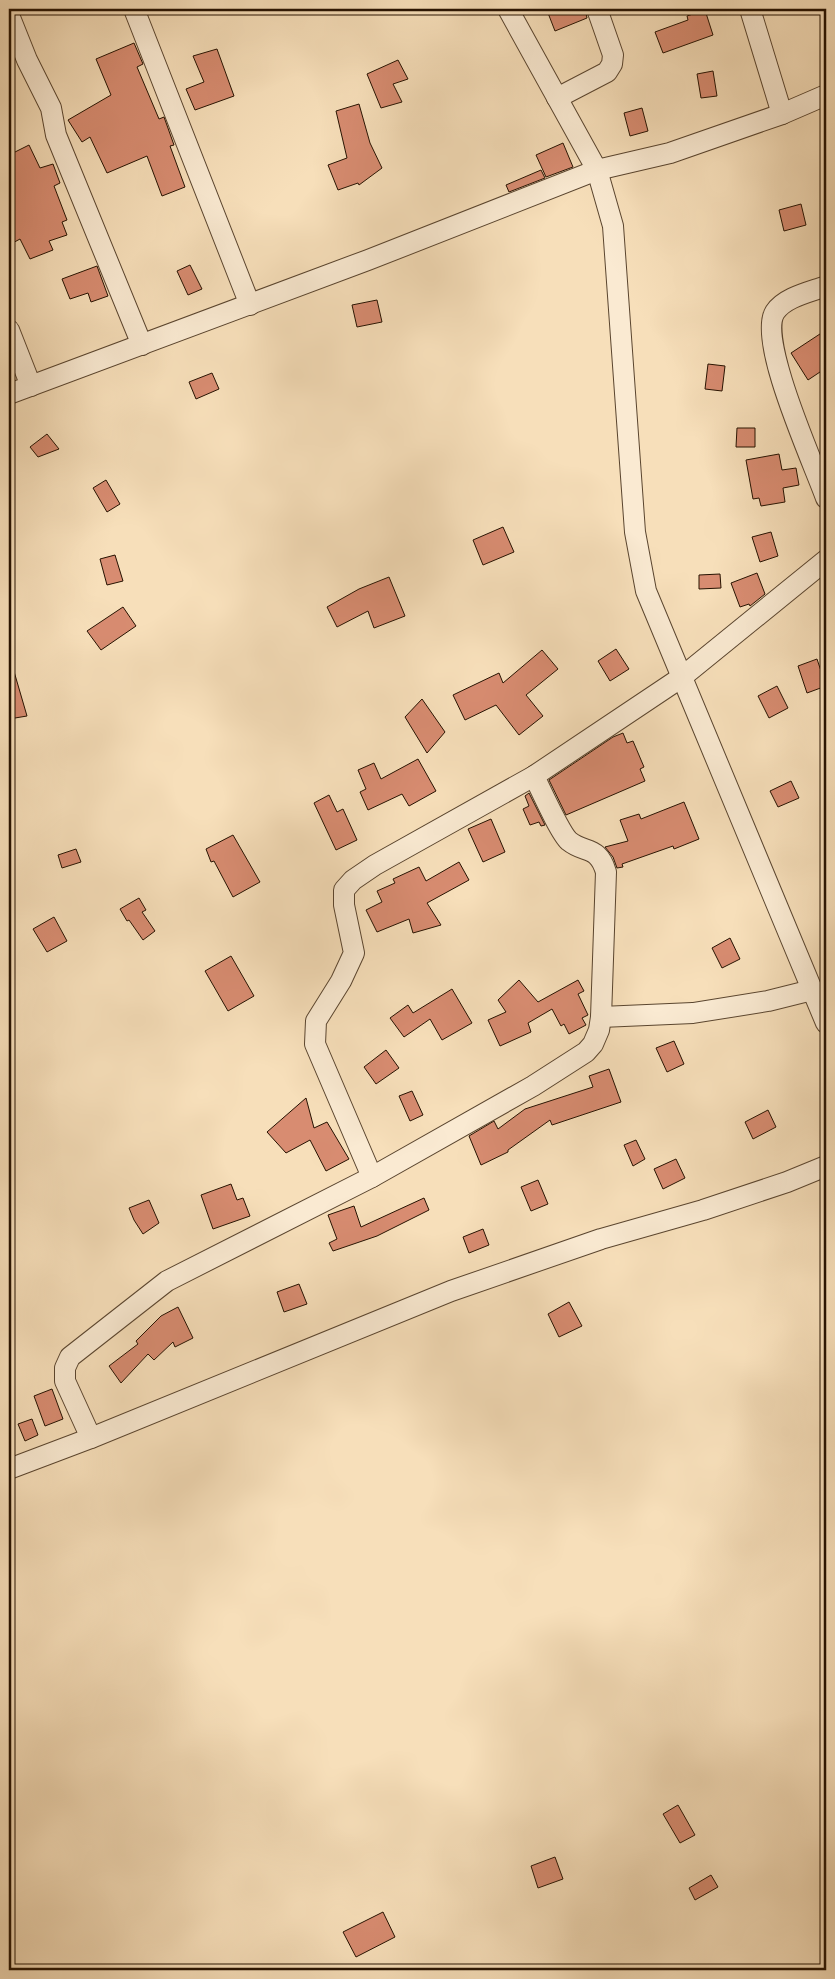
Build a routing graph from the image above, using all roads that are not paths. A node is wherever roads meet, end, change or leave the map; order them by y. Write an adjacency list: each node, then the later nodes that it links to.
1 (134, 9): 11 (street)
2 (508, 9): 7 (street)
3 (597, 9): 7 (street)
4 (750, 9): 8 (street)
5 (9, 15): 13 (street)
6 (826, 95): 8 (street)
7 (557, 98): 9 (street)
8 (782, 114): 9 (street)
9 (597, 170): 11 (street); 18 (street)
10 (826, 286): 16 (street)
11 (250, 305): 13 (street)
12 (9, 330): 14 (street)
13 (142, 345): 14 (street)
14 (31, 386): 15 (street)
15 (9, 394)
16 (825, 488)
17 (826, 560): 18 (street)
18 (682, 677): 19 (street); 20 (street)
19 (534, 776): 21 (street); 24 (street)
20 (812, 990): 21 (street); 22 (street)
21 (601, 1017): 24 (street)
22 (826, 1023)
23 (826, 1166): 25 (street)
24 (372, 1177): 25 (street)
25 (91, 1438): 26 (street)
26 (9, 1469)

